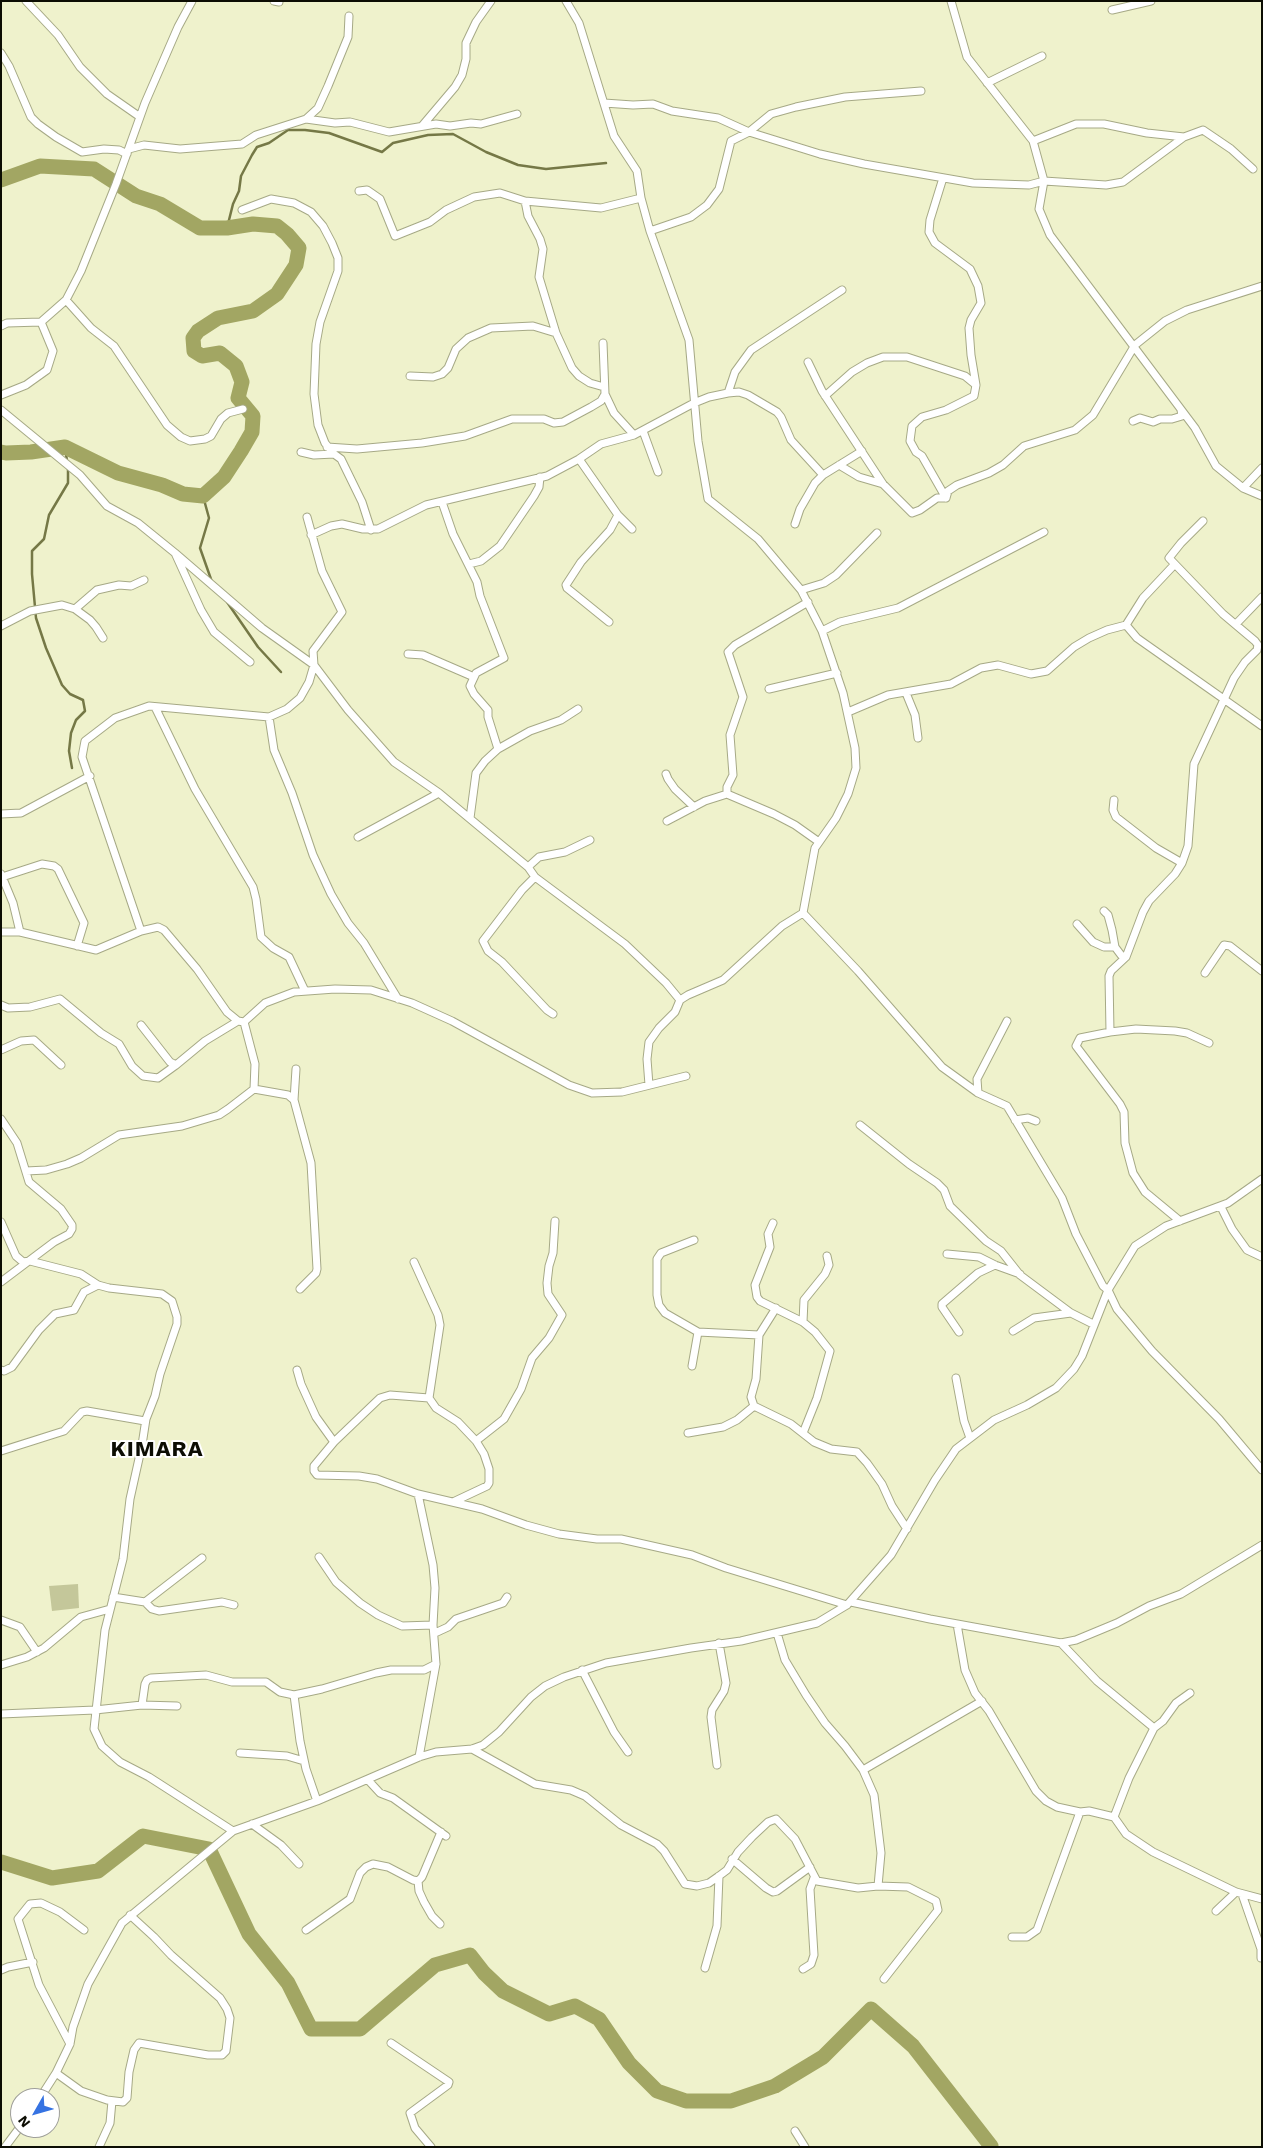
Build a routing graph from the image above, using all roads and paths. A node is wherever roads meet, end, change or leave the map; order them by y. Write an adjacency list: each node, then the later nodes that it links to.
1 (26, 1): 15 (street)
2 (192, 1): 15 (street)
3 (491, 1): 17 (street)
4 (566, 1): 13 (street)
5 (951, 1): 11 (street)
6 (1151, 1): 7 (street)
7 (1112, 10)
8 (349, 16): 16 (street)
9 (1, 53): 21 (street)
10 (1042, 56): 11 (street)
11 (987, 83): 20 (street)
12 (921, 91): 18 (street)
13 (604, 103): 18 (street); 26 (street)
14 (517, 114): 17 (street)
15 (140, 117): 21 (street)
16 (306, 119): 17 (street); 21 (street)
17 (422, 126)
18 (748, 132): 23 (street); 29 (street)
19 (1184, 137): 20 (street); 22 (street); 24 (street)
20 (1033, 142): 24 (street)
21 (128, 151): 32 (street)
22 (1253, 169)
23 (942, 178): 24 (street); 40 (street)
24 (1044, 181): 37 (street)
25 (359, 191): 27 (street)
26 (641, 198): 27 (street); 29 (street)
27 (525, 201): 35 (street)
28 (242, 210): 52 (street)
29 (650, 231): 45 (street)
30 (1262, 286): 37 (street)
31 (842, 290): 42 (street)
32 (66, 300): 33 (street); 46 (street)
33 (41, 322): 34 (street); 43 (street)
34 (1, 326)
35 (556, 333): 39 (street); 41 (street)
36 (603, 343): 41 (street)
37 (1135, 345): 48 (street); 65 (street)
38 (808, 362): 44 (street)
39 (410, 376)
40 (976, 385): 44 (street); 65 (street)
41 (605, 391): 51 (street); 52 (street)
42 (728, 393): 45 (street); 60 (street)
43 (1, 395)
44 (825, 396): 53 (street)
45 (694, 403): 50 (street); 80 (street)
46 (243, 409)
47 (1, 410): 76 (street)
48 (1182, 410): 49 (street); 63 (street)
49 (1132, 421)
50 (642, 431): 51 (street); 59 (street)
51 (634, 435): 56 (street)
52 (327, 447): 55 (street)
53 (862, 451): 57 (street); 62 (street)
54 (301, 452): 55 (street)
55 (334, 454): 72 (street)
56 (579, 459): 61 (street); 67 (street)
57 (839, 465): 60 (street); 62 (street)
58 (1262, 468): 63 (street)
59 (658, 472)
60 (822, 476): 70 (street)
61 (540, 477): 66 (street); 77 (street)
62 (882, 484): 65 (street)
63 (1243, 488): 64 (street)
64 (1262, 496)
65 (946, 498)
66 (442, 502): 72 (street); 77 (street)
67 (618, 515): 71 (street); 84 (street)
68 (307, 517): 75 (street)
69 (1204, 521): 78 (street)
70 (795, 524)
71 (632, 529)
72 (371, 530): 75 (street)
73 (1044, 532): 88 (street)
74 (877, 533): 80 (street)
75 (312, 535): 92 (street)
76 (174, 553): 91 (street); 92 (street)
77 (469, 564): 94 (street)
78 (1174, 565): 85 (street); 86 (street)
79 (144, 580): 83 (street)
80 (801, 590): 82 (street)
81 (1262, 596): 85 (street)
82 (808, 602): 88 (street); 108 (street)
83 (75, 609): 87 (street); 89 (street)
84 (609, 622)
85 (1236, 624): 97 (street)
86 (1126, 625): 96 (street); 97 (street)
87 (1, 626)
88 (822, 631): 93 (street)
89 (103, 638)
90 (408, 654): 94 (street)
91 (250, 662)
92 (314, 665): 101 (street); 107 (street)
93 (837, 674): 95 (street); 100 (street)
94 (474, 676): 104 (street)
95 (769, 689)
96 (906, 693): 100 (street); 103 (street)
97 (1224, 701): 102 (street); 117 (street)
98 (155, 707): 101 (street); 106 (street); 132 (street)
99 (578, 709): 104 (street)
100 (848, 712): 116 (street)
101 (269, 718): 133 (street)
102 (1262, 726)
103 (918, 738)
104 (498, 749): 112 (street)
105 (666, 774): 110 (street)
106 (90, 776): 111 (street); 124 (street)
107 (439, 793): 112 (street); 114 (street)
108 (727, 794): 110 (street); 116 (street)
109 (1114, 800): 117 (street)
110 (694, 807): 113 (street)
111 (1, 814)
112 (470, 818): 118 (street)
113 (667, 821)
114 (358, 837)
115 (590, 840): 118 (street)
116 (819, 842): 122 (street)
117 (1182, 863): 129 (street)
118 (528, 867): 120 (street)
119 (2, 876): 126 (street); 127 (street)
120 (536, 877): 134 (street); 136 (street)
121 (1104, 911): 128 (street)
122 (803, 914): 134 (street); 149 (street)
123 (1077, 924): 128 (street)
124 (141, 931): 127 (street); 138 (street)
125 (1, 932): 126 (street)
126 (20, 932): 127 (street)
127 (77, 946)
128 (1115, 948): 129 (street)
129 (1126, 958): 140 (street)
130 (1262, 971): 131 (street)
131 (1205, 974)
132 (305, 991): 133 (street); 138 (street)
133 (398, 999): 147 (street)
134 (680, 1000): 147 (street)
135 (1, 1005): 144 (street)
136 (553, 1014)
137 (1007, 1021): 149 (street)
138 (241, 1022): 144 (street); 148 (street)
139 (142, 1025): 144 (street)
140 (1110, 1032): 141 (street); 159 (street)
141 (1209, 1043)
142 (1, 1050): 143 (street)
143 (61, 1065)
144 (176, 1065)
145 (296, 1069): 150 (street)
146 (686, 1076): 147 (street)
147 (649, 1085)
148 (254, 1089): 150 (street); 155 (street)
149 (978, 1093): 152 (street)
150 (294, 1100): 172 (street)
151 (1, 1119): 155 (street)
152 (1016, 1120): 153 (street); 173 (street)
153 (1036, 1121)
154 (860, 1125): 169 (street)
155 (26, 1171): 166 (street)
156 (1262, 1179): 157 (street)
157 (1221, 1207): 159 (street); 165 (street)
158 (555, 1221): 192 (street)
159 (1180, 1221): 173 (street)
160 (1, 1222): 166 (street)
161 (773, 1223): 174 (street)
162 (694, 1240): 179 (street)
163 (947, 1254): 168 (street)
164 (826, 1256): 176 (street)
165 (1262, 1257)
166 (30, 1261): 170 (street); 171 (street)
167 (414, 1262): 186 (street)
168 (995, 1265): 169 (street); 180 (street)
169 (1020, 1275): 175 (street)
170 (1, 1282)
171 (98, 1286): 183 (street); 188 (street)
172 (300, 1289)
173 (1108, 1290): 177 (street); 195 (street)
174 (776, 1308): 176 (street); 181 (street)
175 (1072, 1313): 177 (street); 178 (street)
176 (803, 1322): 190 (street)
177 (1093, 1324): 191 (street)
178 (1013, 1331)
179 (698, 1332): 181 (street); 182 (street)
180 (959, 1332)
181 (759, 1335): 187 (street)
182 (692, 1366)
183 (1, 1370)
184 (297, 1370): 193 (street)
185 (956, 1378): 191 (street)
186 (429, 1398): 192 (street); 193 (street)
187 (754, 1406): 189 (street); 190 (street)
188 (145, 1421): 194 (street); 202 (street)
189 (688, 1433)
190 (803, 1433): 198 (street)
191 (970, 1438): 198 (street)
192 (476, 1441): 197 (street)
193 (334, 1442): 196 (street)
194 (1, 1451)
195 (1262, 1470)
196 (418, 1494): 197 (street); 210 (street)
197 (453, 1502): 205 (street)
198 (906, 1529): 205 (street)
199 (1262, 1545): 214 (street)
200 (202, 1558): 204 (street)
201 (319, 1558): 210 (street)
202 (113, 1597): 204 (street); 207 (street)
203 (507, 1597): 211 (street)
204 (145, 1602): 206 (street)
205 (849, 1604): 209 (street); 212 (street)
206 (234, 1605)
207 (110, 1609): 215 (street); 224 (street)
208 (1, 1620): 215 (street)
209 (958, 1624): 214 (street); 221 (street)
210 (433, 1625): 211 (street)
211 (435, 1633): 216 (street)
212 (777, 1633): 213 (street); 233 (street)
213 (719, 1643): 218 (street); 232 (street)
214 (1061, 1643): 226 (street)
215 (37, 1652): 217 (street)
216 (436, 1664): 220 (street); 230 (street)
217 (1, 1665)
218 (582, 1670): 227 (street); 228 (street)
219 (1190, 1693): 226 (street)
220 (294, 1694): 222 (street); 231 (street)
221 (982, 1702): 233 (street); 236 (street)
222 (142, 1705): 223 (street); 224 (street)
223 (177, 1706)
224 (95, 1710): 225 (street); 239 (street)
225 (1, 1714)
226 (1154, 1728): 237 (street)
227 (472, 1749): 230 (street); 243 (street)
228 (628, 1752)
229 (240, 1753): 231 (street)
230 (419, 1756): 234 (street)
231 (304, 1761): 235 (street)
232 (717, 1764)
233 (863, 1770): 246 (street)
234 (368, 1780): 235 (street); 245 (street)
235 (317, 1801): 238 (street)
236 (1080, 1812): 237 (street); 254 (street)
237 (1114, 1817): 247 (street)
238 (252, 1824): 239 (street); 241 (street)
239 (233, 1831): 250 (street)
240 (732, 1859): 242 (street); 242 (street); 243 (street)
241 (299, 1864)
242 (810, 1867): 244 (street)
243 (719, 1876): 258 (street)
244 (814, 1878): 246 (street); 259 (street)
245 (418, 1881): 251 (street); 253 (street)
246 (878, 1886): 260 (street)
247 (1239, 1893): 248 (street); 249 (street); 255 (street)
248 (1262, 1899)
249 (1216, 1911)
250 (130, 1915): 262 (street); 265 (street)
251 (440, 1924)
252 (84, 1930): 256 (street)
253 (306, 1930)
254 (1012, 1937)
255 (1262, 1958)
256 (34, 1962): 257 (street); 262 (street)
257 (3, 1968)
258 (705, 1968)
259 (803, 1969)
260 (884, 1979)
261 (391, 2043): 268 (street)
262 (70, 2044): 263 (street)
263 (56, 2073): 264 (street); 265 (street)
264 (46, 2088)
265 (112, 2101): 267 (street)
266 (795, 2131): 269 (street)
267 (99, 2147)
268 (431, 2147)
269 (805, 2147)

